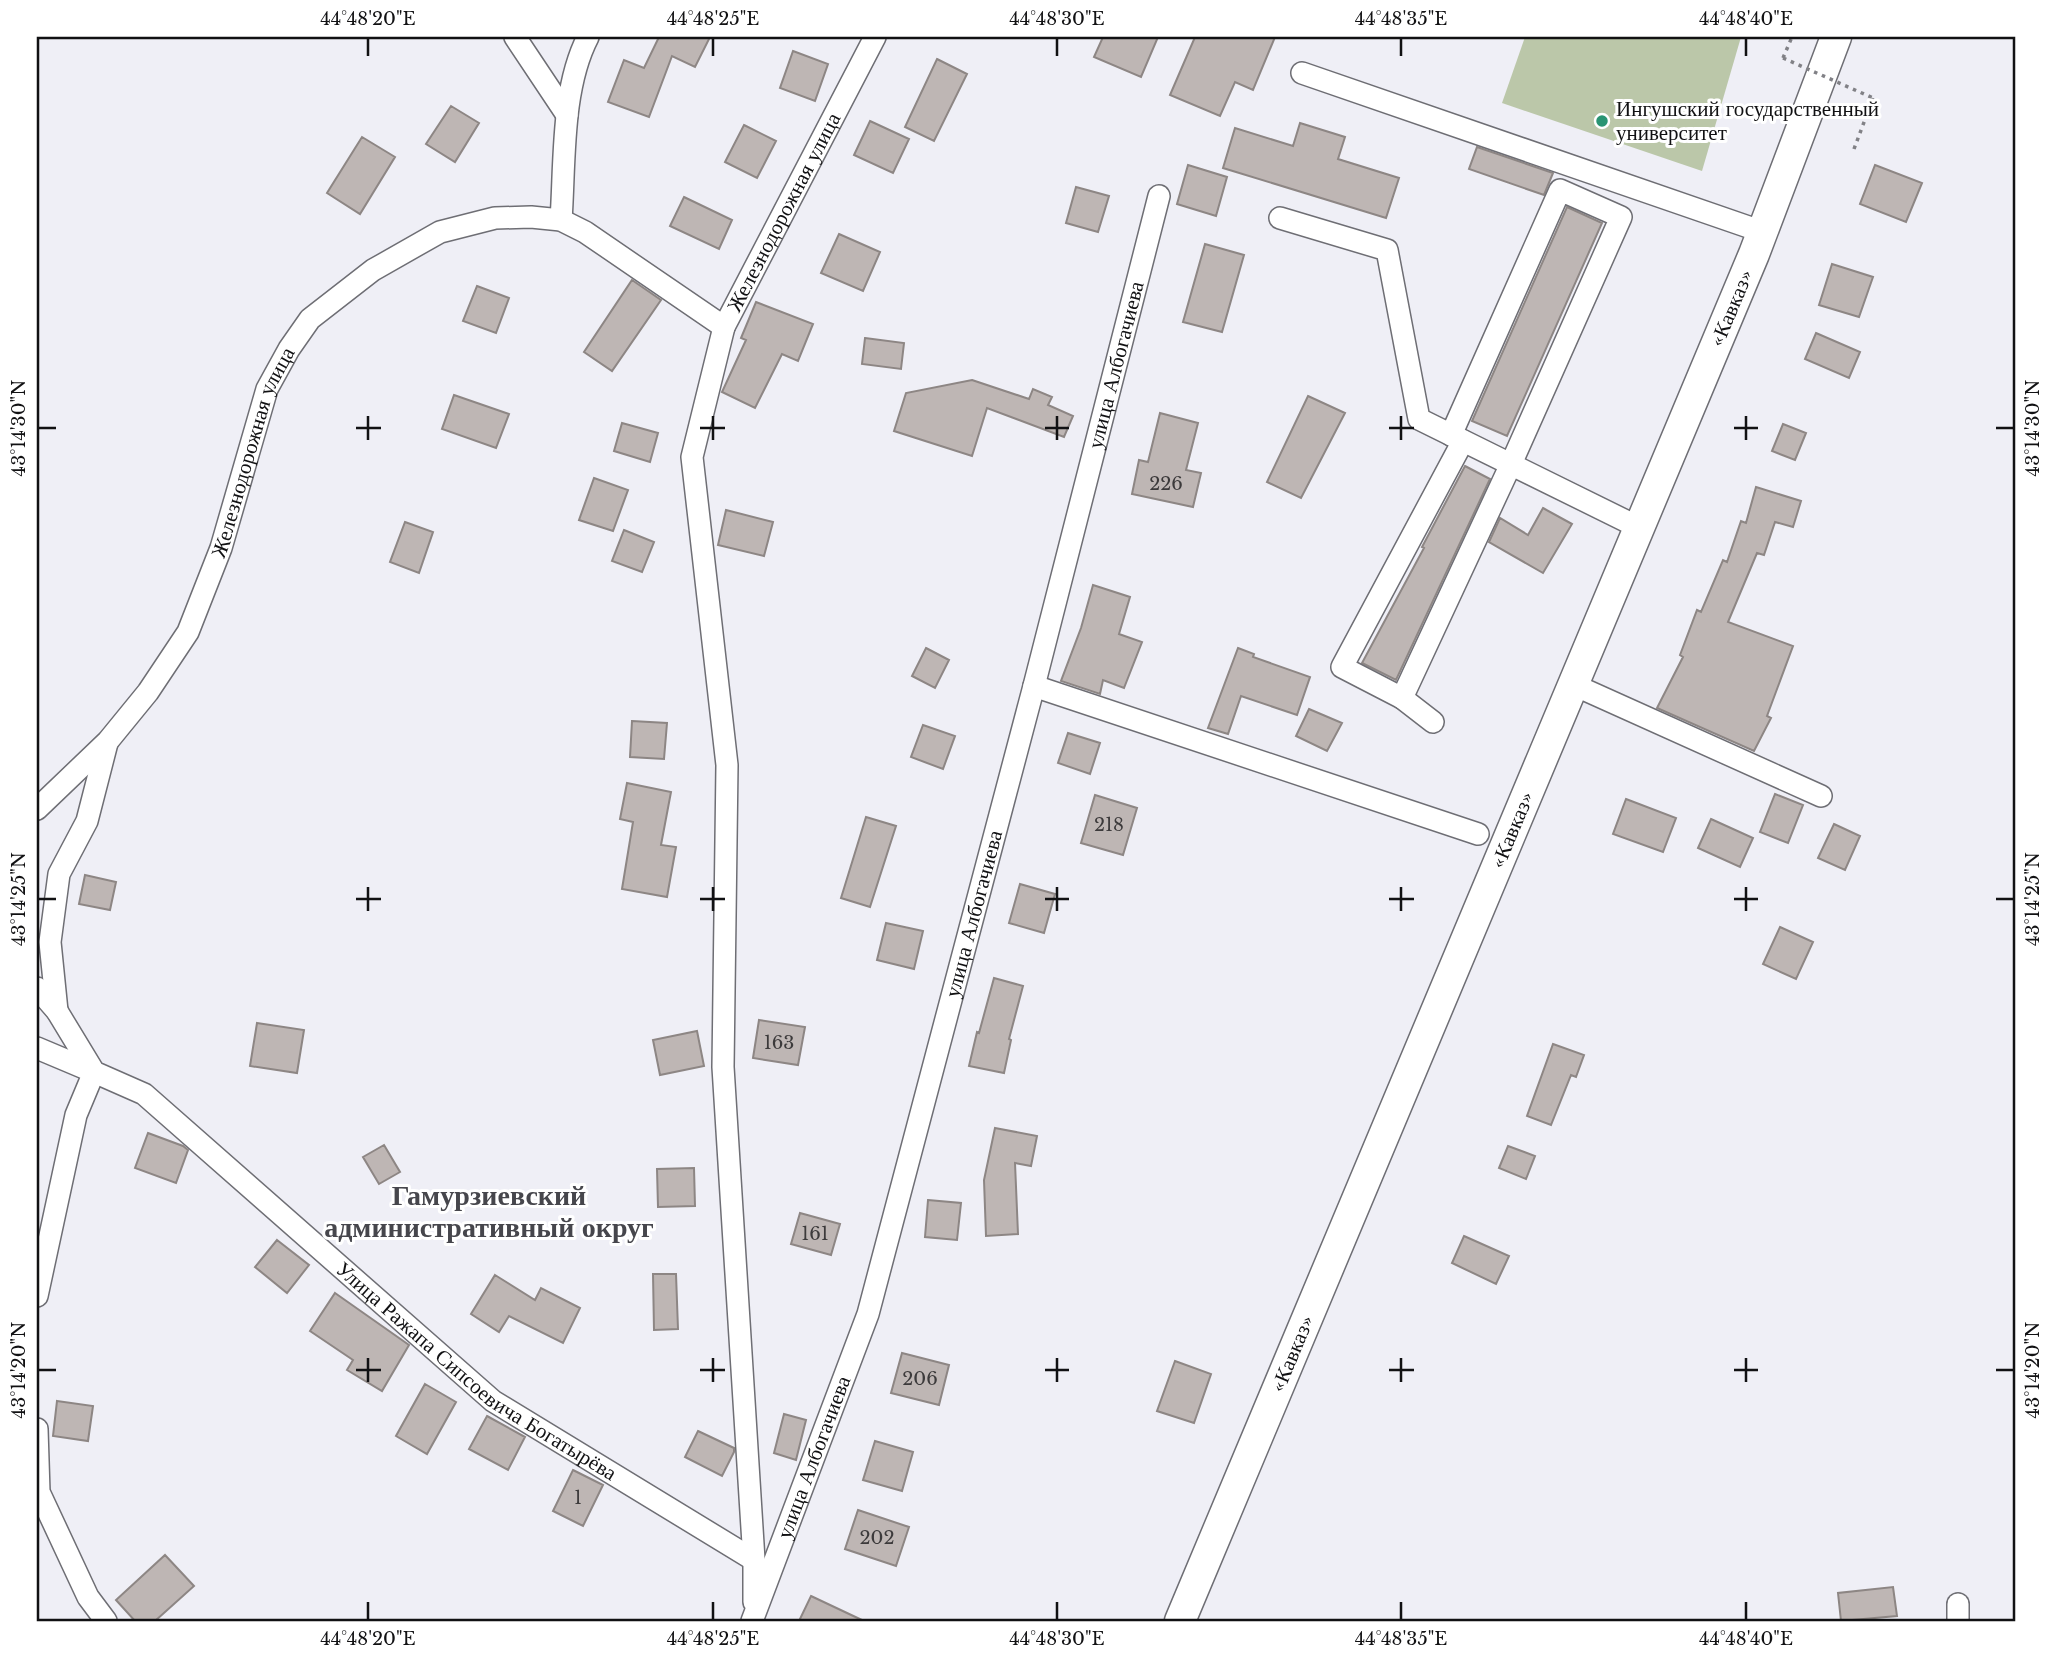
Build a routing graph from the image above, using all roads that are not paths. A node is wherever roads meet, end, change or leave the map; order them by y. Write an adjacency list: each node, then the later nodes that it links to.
1 (515, 37): 6 (street)
2 (588, 37): 6 (street)
3 (875, 37): 11 (street, Железнодорожная улица)
4 (1836, 37): 10 (highway, «Кавказ»)
5 (1302, 73): 10 (street)
6 (567, 115): 9 (street)
7 (1159, 196): 16 (street, улица Албогачиева)
8 (1280, 218): 12 (street)
9 (561, 220): 11 (street, Железнодорожная улица); 19 (street, Железнодорожная улица)
10 (1763, 232): 14 (highway, «Кавказ»)
11 (724, 327): 29 (street)
12 (1457, 438): 13 (street); 13 (street); 17 (street)
13 (1511, 464): 14 (street); 17 (street)
14 (1638, 527): 15 (highway, «Кавказ»)
15 (1572, 684): 20 (street); 32 (highway, «Кавказ»)
16 (1034, 687): 22 (street); 30 (street, улица Албогачиева)
17 (1402, 698): 18 (street)
18 (1433, 722)
19 (108, 741): 21 (street, Железнодорожная улица); 24 (street)
20 (1821, 796)
21 (37, 808)
22 (1478, 834)
23 (37, 988): 24 (street)
24 (57, 1011): 26 (street)
25 (37, 1048): 26 (street, Улица Ражапа Сипсоевича Богатырёва)
26 (94, 1072): 27 (street); 29 (street, Улица Ражапа Сипсоевича Богатырёва)
27 (37, 1296)
28 (37, 1429): 31 (street)
29 (754, 1560): 30 (street)
30 (753, 1618)
31 (106, 1621)
32 (1180, 1621)

